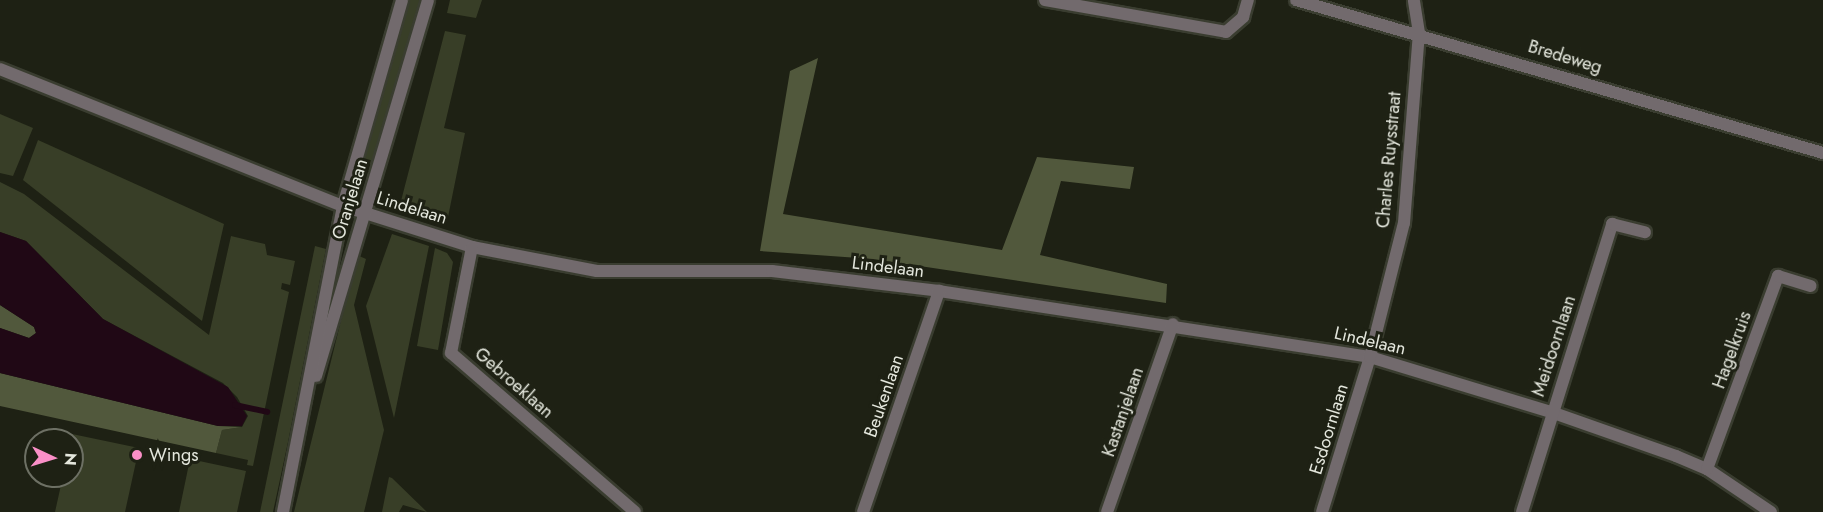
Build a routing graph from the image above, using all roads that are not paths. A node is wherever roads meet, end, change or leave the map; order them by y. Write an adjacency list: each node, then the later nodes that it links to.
1 (402, 0): 10 (street, Oranjelaan)
2 (428, 0): 11 (street, Oranjelaan)
3 (1045, 0): 4 (street)
4 (1248, 0)
5 (1296, 0): 7 (street, Bredeweg)
6 (1413, 0): 7 (street, Charles Ruysstraat)
7 (1419, 33): 9 (street, Bredeweg); 17 (street, Charles Ruysstraat)
8 (0, 69): 10 (street, Lindelaan)
9 (1823, 153)
10 (343, 206): 11 (street, Lindelaan); 18 (street, Oranjelaan)
11 (364, 212): 13 (street, Lindelaan); 18 (street, Oranjelaan)
12 (1645, 232): 19 (street, Meidoornlaan)
13 (472, 247): 15 (street, Lindelaan); 22 (street, Gebroeklaan)
14 (1810, 286): 20 (street, Hagelkruis)
15 (939, 291): 16 (street, Lindelaan); 23 (street, Beukenlaan)
16 (1173, 324): 17 (street, Lindelaan); 24 (street, Kastanjelaan)
17 (1370, 357): 19 (street, Lindelaan); 25 (street, Esdoornlaan)
18 (306, 408): 21 (street, Oranjelaan)
19 (1551, 412): 20 (street, Lindelaan); 26 (street, Meidoornlaan)
20 (1707, 469): 27 (street, Lindelaan)
21 (283, 512)
22 (635, 512)
23 (863, 512)
24 (1107, 512)
25 (1322, 512)
26 (1522, 512)
27 (1771, 512)

